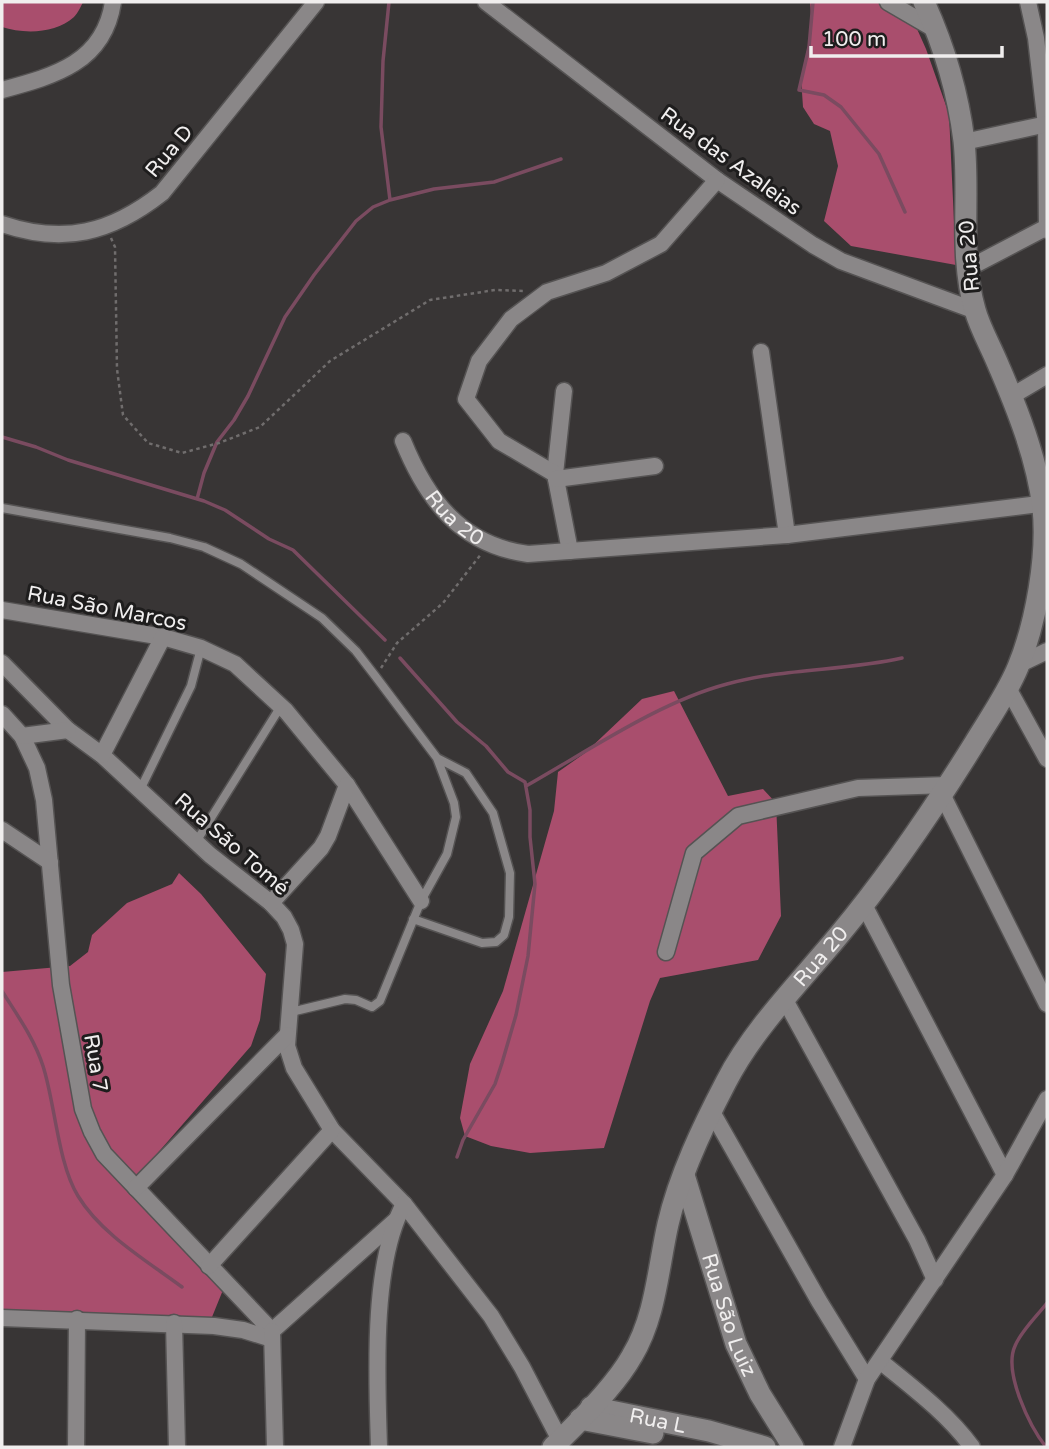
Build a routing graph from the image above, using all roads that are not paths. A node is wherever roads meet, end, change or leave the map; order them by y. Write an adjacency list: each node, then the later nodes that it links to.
1 (113, 2): 8 (street)
2 (316, 2): 12 (street, Rua D)
3 (486, 2): 11 (street, Rua das Azaleias)
4 (888, 2): 7 (street)
5 (926, 2): 7 (street, Rua 20)
6 (1028, 2): 9 (street)
7 (936, 30): 10 (street, Rua 20)
8 (2, 90)
9 (1046, 125): 10 (street); 13 (street)
10 (964, 142): 14 (street, Rua 20)
11 (718, 180): 15 (street, Rua das Azaleias); 22 (street)
12 (2, 224)
13 (1047, 228): 14 (street)
14 (967, 269): 15 (street, Rua 20)
15 (975, 311): 19 (street, Rua 20)
16 (761, 352): 25 (street)
17 (1047, 375): 19 (street)
18 (564, 391): 22 (street)
19 (1012, 396): 24 (street, Rua 20)
20 (403, 441): 26 (street, Rua 20)
21 (655, 466): 22 (street)
22 (556, 477): 26 (street)
23 (3, 508): 39 (lane)
24 (1045, 510): 25 (street, Rua 20); 32 (street, Rua 20)
25 (787, 536): 26 (street, Rua 20)
26 (570, 551)
27 (2, 610): 28 (street, Rua São Marcos)
28 (163, 637): 29 (street, Rua São Marcos); 38 (street)
29 (201, 648): 34 (street, Rua São Marcos); 43 (lane)
30 (1047, 651): 32 (street)
31 (2, 663): 36 (street, Rua São Tomé)
32 (1020, 664): 33 (street, Rua 20)
33 (1008, 688): 40 (street); 42 (street, Rua 20)
34 (281, 706): 41 (street, Rua São Marcos); 45 (lane)
35 (2, 714): 37 (street, Rua 7)
36 (68, 730): 37 (street); 38 (street, Rua São Tomé)
37 (22, 736): 46 (street, Rua 7)
38 (102, 755): 43 (street, Rua São Tomé)
39 (437, 758): 47 (lane); 50 (lane)
40 (1047, 759)
41 (347, 785): 47 (street, Rua São Marcos); 48 (street)
42 (945, 789): 49 (street, Rua 20); 51 (street); 53 (street)
43 (140, 790): 45 (street, Rua São Tomé)
44 (2, 830): 46 (street)
45 (196, 842): 48 (street, Rua São Tomé)
46 (50, 863): 61 (street, Rua 7)
47 (421, 901): 50 (lane)
48 (271, 903): 54 (street, Rua São Tomé)
49 (864, 905): 52 (street, Rua 20); 60 (street)
50 (413, 919): 54 (lane)
51 (666, 952)
52 (785, 1000): 57 (street, Rua 20); 65 (street)
53 (1047, 1004)
54 (290, 1012): 55 (street, Rua São Tomé)
55 (287, 1035): 58 (street, Rua São Tomé); 61 (street)
56 (1047, 1099): 60 (street)
57 (712, 1112): 59 (street, Rua 20); 71 (street)
58 (332, 1130): 62 (street, Rua São Tomé); 64 (street)
59 (684, 1175): 72 (street, Rua 20); 81 (street, Rua São Luiz)
60 (1005, 1175): 65 (street)
61 (136, 1188): 64 (street, Rua 7)
62 (404, 1204): 63 (street); 74 (street, Rua São Tomé)
63 (395, 1221): 69 (street); 78 (street)
64 (209, 1266): 69 (street, Rua 7)
65 (935, 1280): 70 (street)
66 (2, 1318): 67 (street)
67 (77, 1319): 68 (street); 75 (street)
68 (174, 1323): 69 (street); 76 (street)
69 (272, 1335): 77 (street)
70 (880, 1361): 71 (street); 83 (street)
71 (867, 1379): 82 (street)
72 (587, 1416): 73 (street); 74 (street, Rua 20); 80 (street, Rua L)
73 (642, 1439): 79 (street)
74 (562, 1445)
75 (76, 1447)
76 (177, 1447)
77 (275, 1447)
78 (379, 1447)
79 (719, 1447)
80 (765, 1447)
81 (793, 1447)
82 (842, 1447)
83 (972, 1447)

